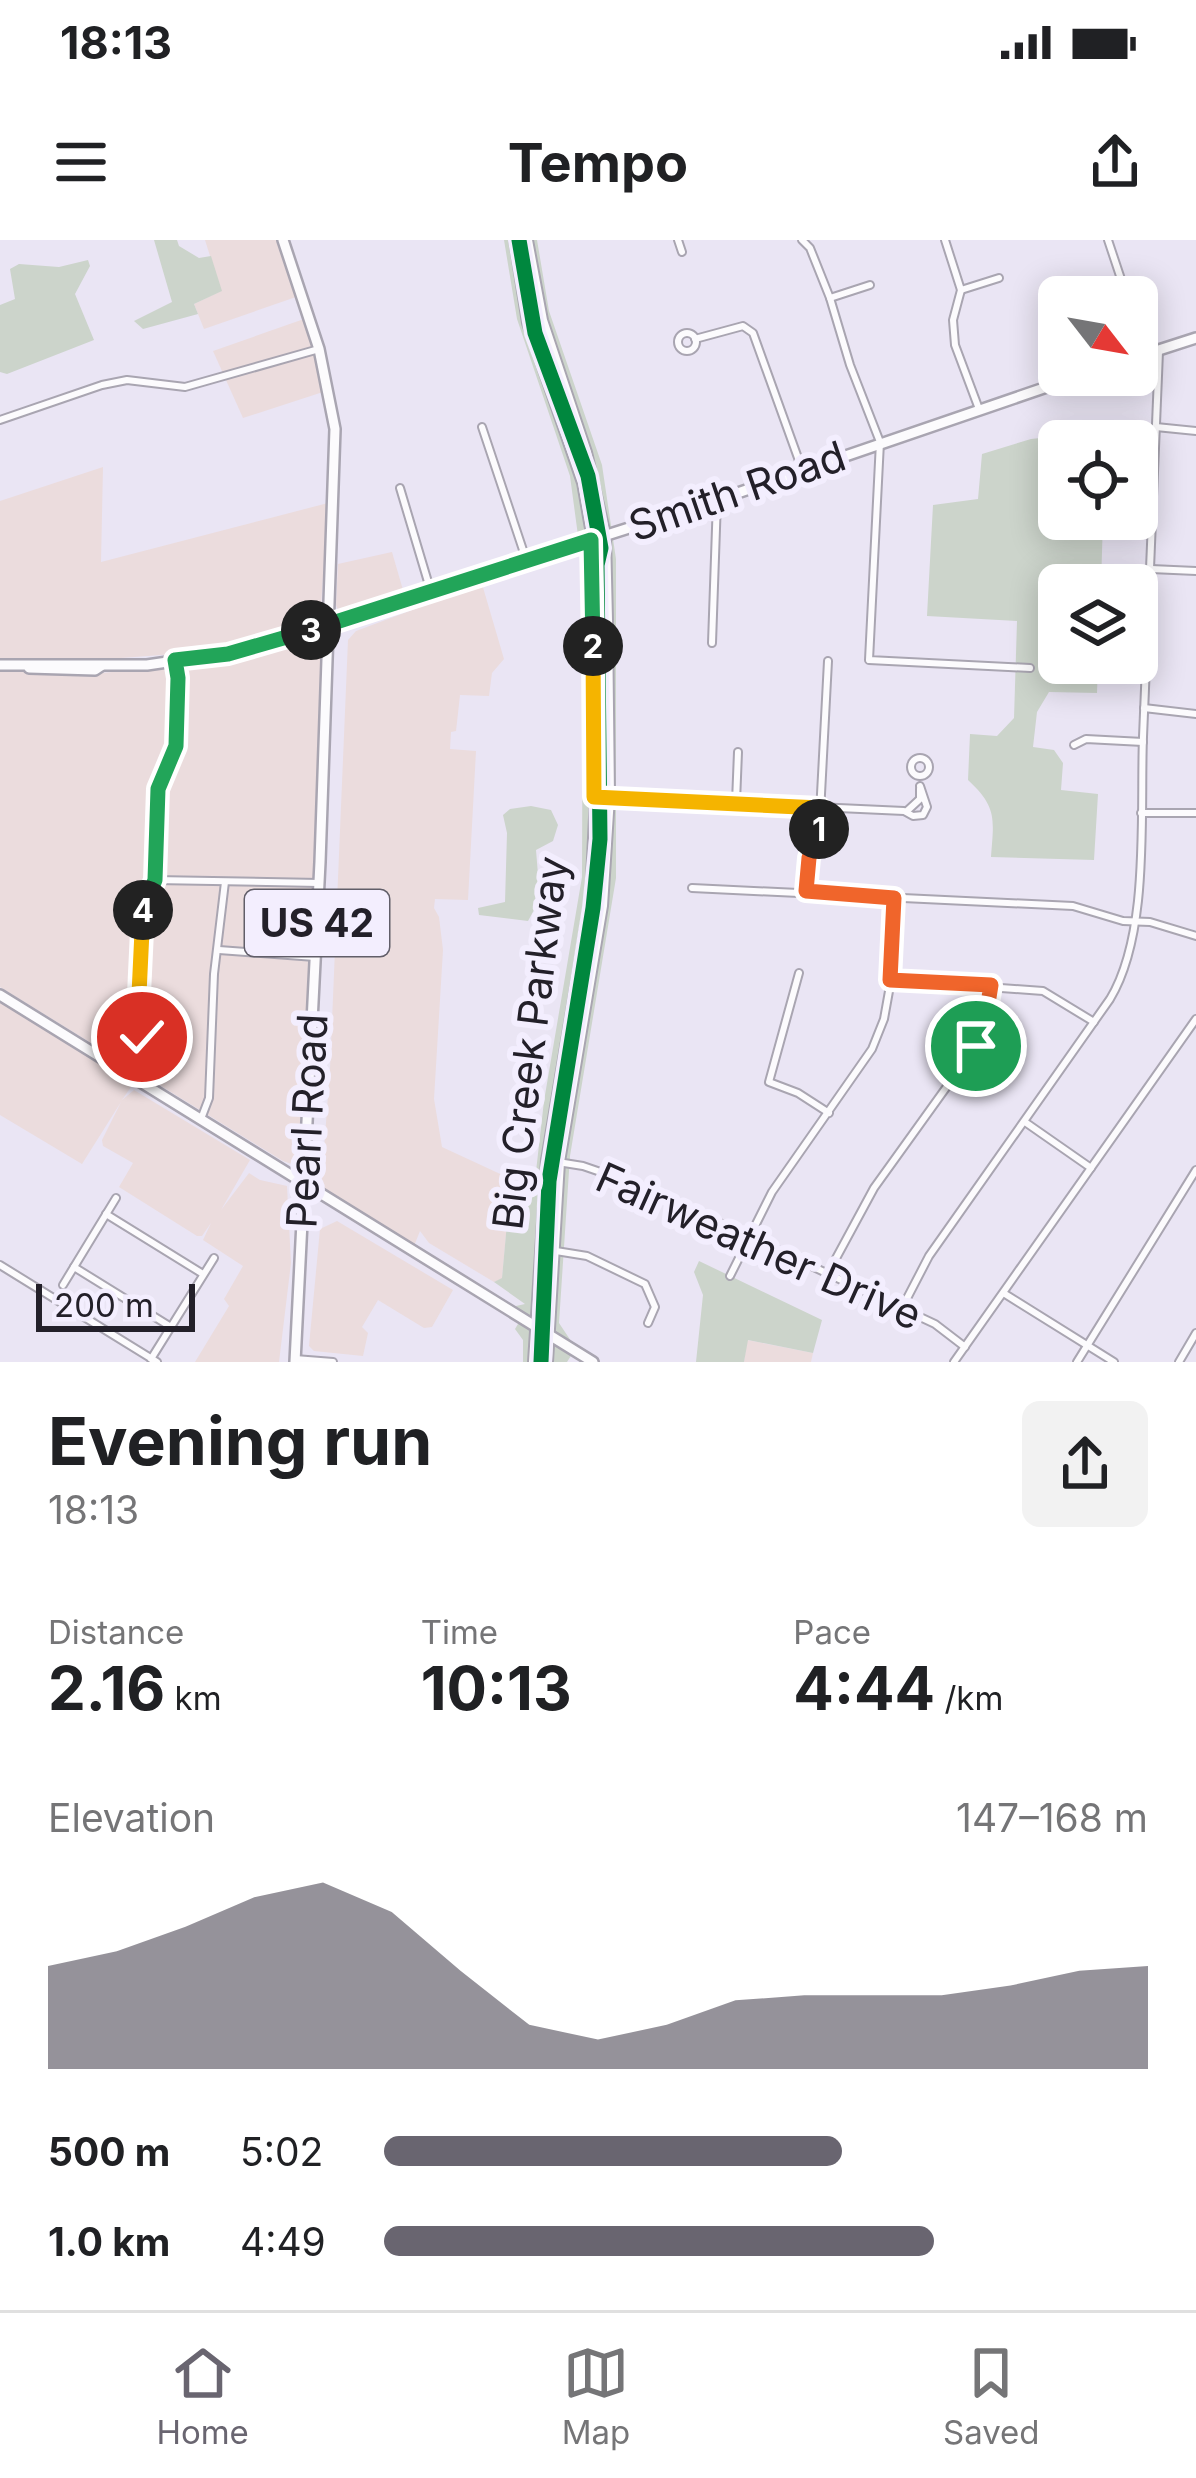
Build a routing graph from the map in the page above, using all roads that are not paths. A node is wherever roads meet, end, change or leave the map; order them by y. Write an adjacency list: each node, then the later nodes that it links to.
1 (283, 240): 16 (main road, Pearl Road / US 42)
2 (513, 240): 30 (street, Big Creek Parkway)
3 (529, 240): 29 (street, Big Creek Parkway)
4 (678, 240): 8 (street)
5 (802, 240): 13 (street)
6 (945, 240): 12 (street)
7 (1108, 240): 9 (street)
8 (682, 252)
9 (1120, 276)
10 (999, 278): 12 (street)
11 (870, 285): 13 (street)
12 (962, 290): 19 (street)
13 (830, 298): 25 (street)
14 (1196, 338): 17 (main road)
15 (695, 339): 26 (street)
16 (320, 349): 20 (street); 35 (main road, Pearl Road / US 42)
17 (1159, 351): 21 (street)
18 (1038, 390): 19 (main road, Smith Road)
19 (979, 409): 25 (main road, Smith Road)
20 (0, 420)
21 (1156, 420)
22 (482, 427): 31 (street)
23 (1158, 427): 24 (street)
24 (1196, 431)
25 (880, 442): 26 (main road, Smith Road); 40 (street)
26 (800, 470): 28 (main road, Smith Road)
27 (400, 488): 34 (street)
28 (717, 500): 29 (main road, Smith Road); 36 (street)
29 (607, 535): 30 (main road, Smith Road); 49 (street, Big Creek Parkway)
30 (591, 540): 31 (main road, Smith Road); 48 (street, Big Creek Parkway)
31 (527, 562): 34 (main road, Smith Road)
32 (1158, 569): 33 (street)
33 (1196, 571)
34 (430, 592): 35 (main road, Smith Road)
35 (328, 626): 37 (main road, Smith Road); 56 (main road, Pearl Road / US 42)
36 (712, 644)
37 (175, 660): 39 (main road, Smith Road); 54 (street)
38 (828, 661): 51 (street)
39 (0, 665)
40 (1030, 668)
41 (1145, 684): 42 (street)
42 (1144, 709): 43 (street); 44 (street)
43 (1196, 714)
44 (1143, 742): 45 (street); 52 (street)
45 (1073, 745)
46 (739, 752): 50 (street)
47 (921, 776): 51 (street)
48 (594, 797): 49 (street); 74 (street, Big Creek Parkway)
49 (611, 797): 50 (street); 75 (street, Big Creek Parkway)
50 (736, 802): 51 (street)
51 (820, 808): 58 (street)
52 (1141, 813): 53 (street); 60 (street)
53 (1196, 813)
54 (155, 880): 55 (street); 70 (street)
55 (225, 882): 56 (street); 62 (street)
56 (319, 883): 63 (main road, Pearl Road / US 42)
57 (692, 888): 58 (street)
58 (806, 891): 59 (street)
59 (894, 898): 60 (street); 65 (street)
60 (1136, 921): 61 (street); 69 (street)
61 (1196, 936)
62 (219, 950): 63 (street); 72 (street)
63 (315, 957): 78 (main road, Pearl Road / US 42)
64 (799, 973): 71 (street)
65 (890, 980): 66 (street); 71 (street)
66 (991, 985): 69 (street); 87 (street)
67 (0, 995): 70 (main road)
68 (1196, 1019): 76 (street)
69 (1094, 1022): 73 (street)
70 (133, 1077): 72 (main road)
71 (830, 1112): 81 (street)
72 (201, 1119): 78 (main road)
73 (1025, 1122): 76 (street); 91 (street)
74 (545, 1160): 75 (street, Fairweather Drive); 93 (street, Big Creek Parkway)
75 (561, 1162): 81 (street, Fairweather Drive); 82 (street, Big Creek Parkway)
76 (1091, 1168): 90 (street)
77 (1196, 1170): 97 (street)
78 (305, 1183): 93 (main road); 100 (main road, Pearl Road / US 42)
79 (116, 1198): 80 (street)
80 (106, 1214): 85 (street); 86 (street)
81 (748, 1237): 87 (street, Fairweather Drive); 88 (street)
82 (556, 1251): 92 (street); 96 (street, Big Creek Parkway)
83 (214, 1258): 86 (street)
84 (0, 1265): 99 (street)
85 (74, 1267): 89 (street); 94 (street)
86 (203, 1274): 94 (street)
87 (827, 1275): 91 (street, Fairweather Drive)
88 (730, 1276)
89 (63, 1285)
90 (1004, 1294): 97 (street); 98 (street)
91 (902, 1308): 98 (street, Fairweather Drive)
92 (648, 1323)
93 (534, 1325): 96 (main road); 103 (street, Big Creek Parkway)
94 (171, 1327): 99 (street)
95 (1196, 1333): 101 (street)
96 (551, 1336): 104 (street, Big Creek Parkway); 105 (main road)
97 (1086, 1346): 107 (street); 108 (street)
98 (965, 1347): 106 (street)
99 (154, 1360)
100 (295, 1360): 102 (street)
101 (1181, 1361)
102 (333, 1362)
103 (532, 1362)
104 (548, 1362)
105 (593, 1362)
106 (954, 1362)
107 (1077, 1362)
108 (1114, 1362)

